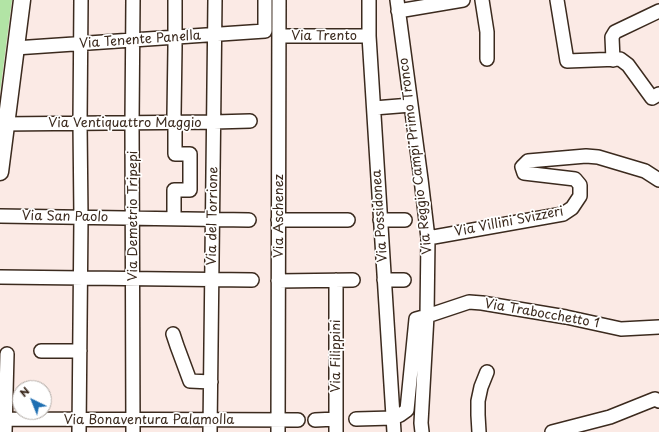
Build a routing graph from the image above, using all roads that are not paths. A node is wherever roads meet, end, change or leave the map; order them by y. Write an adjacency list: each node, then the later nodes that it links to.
1 (22, 0): 20 (main road)
2 (81, 0): 19 (street)
3 (133, 0): 18 (street, Via Demetrio Tripepi)
4 (175, 0): 17 (street)
5 (215, 0): 14 (street, Via del Torrione)
6 (265, 0): 14 (street, Via Tenente Panella)
7 (279, 0): 15 (street, Via Aschenez)
8 (368, 0): 16 (street, Via Possidonea)
9 (463, 0): 12 (street)
10 (482, 0): 21 (street)
11 (557, 0): 22 (street)
12 (397, 6): 24 (street, Via Reggio Campi Primo Tronco)
13 (659, 11): 22 (street)
14 (214, 35): 17 (street, Via Tenente Panella); 28 (street, Via del Torrione)
15 (279, 36): 16 (street, Via Trento); 40 (street, Via Aschenez)
16 (369, 36): 25 (street, Via Possidonea)
17 (175, 37): 18 (street, Via Tenente Panella); 27 (street)
18 (133, 40): 19 (street, Via Tenente Panella); 30 (street, Via Demetrio Tripepi)
19 (81, 43): 20 (street, Via Tenente Panella); 29 (street)
20 (15, 48): 31 (main road)
21 (487, 59)
22 (613, 60): 23 (street)
23 (659, 94)
24 (412, 105): 25 (street); 44 (street, Via Reggio Campi Primo Tronco)
25 (374, 108): 42 (street, Via Possidonea)
26 (250, 121): 28 (street, Via Ventiquattro Maggio)
27 (174, 122): 28 (street, Via Ventiquattro Maggio); 30 (street, Via Ventiquattro Maggio); 37 (street)
28 (214, 122): 38 (street, Via del Torrione)
29 (80, 123): 30 (street, Via Ventiquattro Maggio); 31 (street, Via Ventiquattro Maggio); 35 (street)
30 (132, 123): 36 (street, Via Demetrio Tripepi)
31 (3, 124): 32 (main road)
32 (0, 172)
33 (659, 180): 44 (street, Via Villini Svizzeri)
34 (0, 216): 35 (street, Via San Paolo)
35 (81, 218): 36 (street, Via San Paolo); 46 (street)
36 (133, 218): 37 (street, Via San Paolo); 47 (street, Via Demetrio Tripepi)
37 (174, 219): 38 (street, Via San Paolo)
38 (212, 220): 39 (street, Via San Paolo); 48 (street, Via del Torrione)
39 (249, 220)
40 (278, 220): 41 (street); 54 (street, Via Aschenez)
41 (348, 220)
42 (380, 220): 43 (street); 52 (street, Via Possidonea)
43 (405, 220)
44 (428, 238): 55 (street, Via Reggio Campi Primo Tronco)
45 (0, 277): 46 (street)
46 (81, 278): 47 (street); 59 (street)
47 (133, 279): 48 (street); 70 (street, Via Demetrio Tripepi)
48 (212, 280): 49 (street); 62 (street, Via del Torrione)
49 (252, 280)
50 (336, 280): 51 (street); 54 (street); 73 (street, Via Filippini)
51 (353, 280)
52 (384, 280): 53 (street); 64 (street, Via Possidonea)
53 (404, 280)
54 (278, 281): 72 (street, Via Aschenez)
55 (427, 316): 56 (street, Via Trabocchetto 1); 64 (street); 75 (street, Via Reggio Campi Primo Tronco)
56 (659, 327)
57 (174, 334): 62 (street)
58 (41, 351): 59 (street)
59 (75, 351): 69 (street)
60 (7, 354): 68 (street)
61 (487, 372): 76 (street)
62 (211, 382): 71 (street, Via del Torrione)
63 (659, 401): 77 (street)
64 (393, 418): 65 (street); 74 (street, Via Possidonea)
65 (356, 419)
66 (298, 420): 72 (street, Via Bonaventura Palamolla)
67 (315, 420): 73 (street)
68 (4, 424): 69 (street, Via Bonaventura Palamolla)
69 (79, 426): 70 (street, Via Bonaventura Palamolla)
70 (133, 426): 71 (street, Via Bonaventura Palamolla)
71 (210, 426): 72 (street, Via Bonaventura Palamolla)
72 (278, 426)
73 (336, 426)
74 (394, 432)
75 (422, 432)
76 (479, 432)
77 (552, 432)

